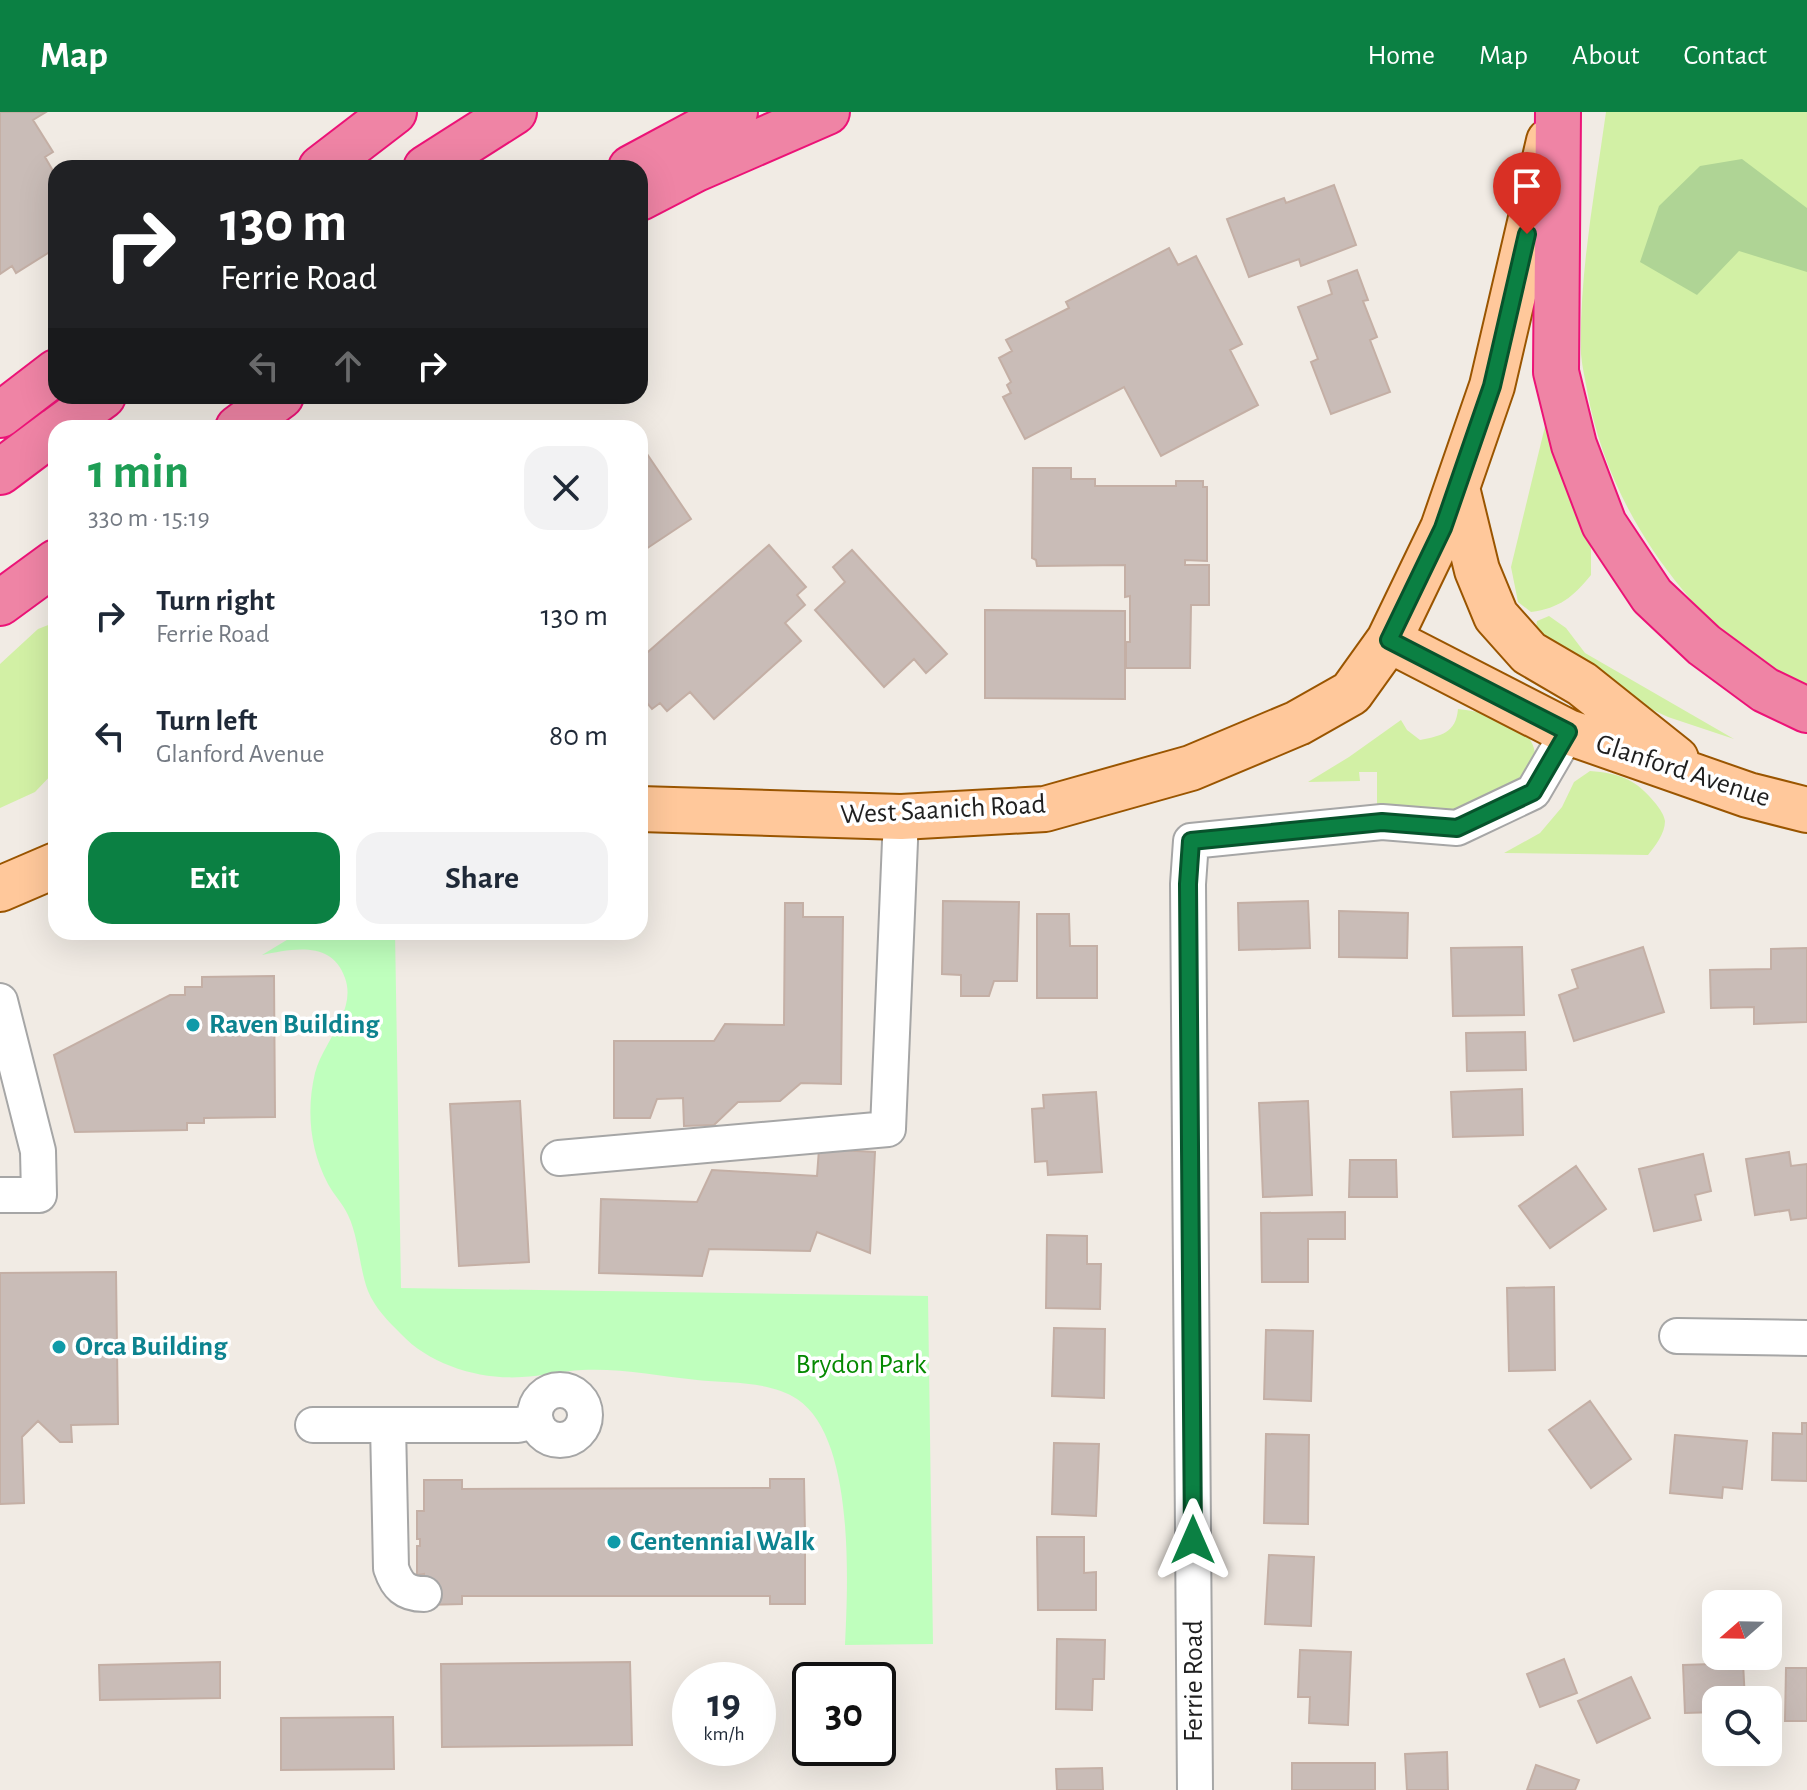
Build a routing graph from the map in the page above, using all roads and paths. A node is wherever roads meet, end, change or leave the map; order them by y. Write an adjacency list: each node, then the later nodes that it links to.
1 (394, 112): 6 (highway)
2 (514, 112): 7 (highway)
3 (735, 112): 8 (highway)
4 (827, 112): 9 (highway)
5 (1557, 112): 18 (main road, West Saanich Road); 22 (highway)
6 (331, 160)
7 (439, 160)
8 (646, 160)
9 (648, 194)
10 (48, 378): 13 (highway)
11 (92, 404): 14 (highway)
12 (270, 404): 15 (highway)
13 (0, 415)
14 (70, 420)
15 (249, 420)
16 (48, 436): 17 (highway)
17 (0, 472)
18 (1457, 488): 21 (main road, West Saanich Road); 24 (main road)
19 (48, 568): 20 (highway)
20 (0, 603)
21 (1389, 640): 23 (main road, Glanford Avenue); 27 (main road, West Saanich Road)
22 (1807, 710)
23 (1568, 732): 24 (main road, Glanford Avenue); 39 (street, Ferrie Road)
24 (1701, 778): 26 (main road, Glanford Avenue)
25 (648, 809): 27 (main road, West Saanich Road)
26 (1807, 810)
27 (901, 817): 31 (street)
28 (48, 868): 29 (main road)
29 (0, 889)
30 (0, 1001): 32 (street)
31 (559, 1158)
32 (0, 1195)
33 (1677, 1336): 34 (street)
34 (1807, 1338)
35 (536, 1421): 37 (street)
36 (313, 1425): 37 (street)
37 (388, 1425): 38 (street)
38 (424, 1594)
39 (1195, 1790)

